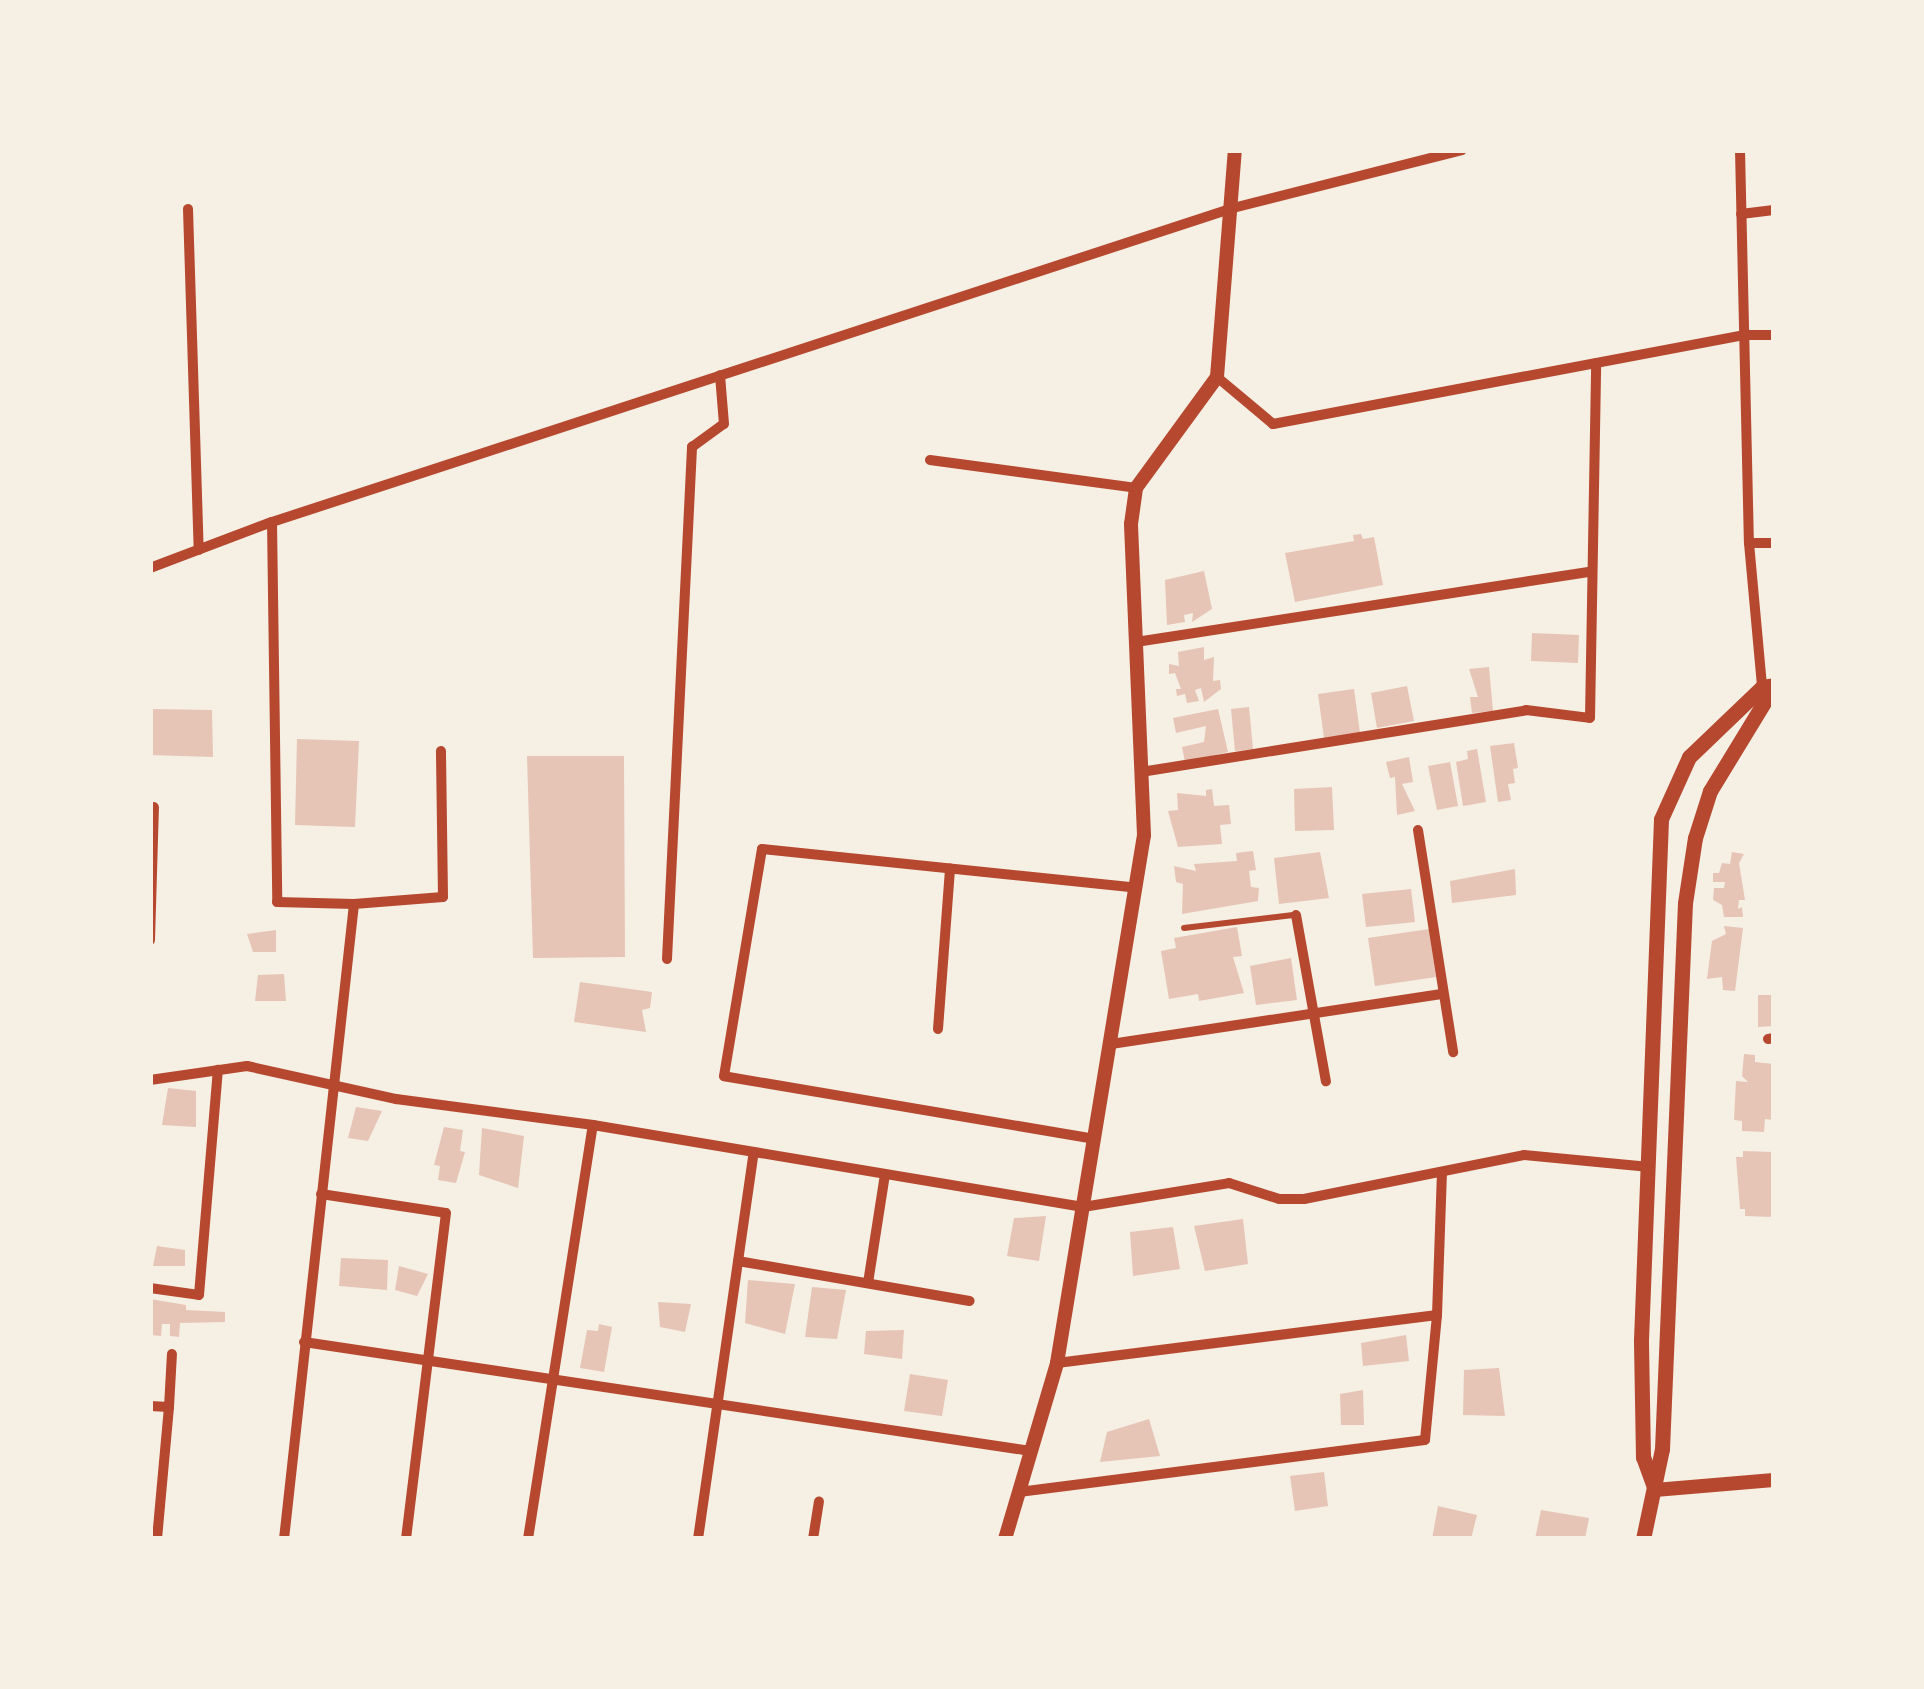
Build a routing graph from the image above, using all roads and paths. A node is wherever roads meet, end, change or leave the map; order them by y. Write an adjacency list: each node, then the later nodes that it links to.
1 (1235, 150): 5 (street)
2 (1462, 150): 5 (street)
3 (1740, 150): 7 (street)
4 (188, 208): 18 (street)
5 (1233, 208): 11 (street); 12 (street)
6 (1774, 210): 7 (street)
7 (1741, 214): 9 (street)
8 (1774, 334): 9 (street)
9 (1744, 335): 10 (street); 16 (street)
10 (1595, 363): 12 (street); 20 (street)
11 (720, 375): 15 (street); 33 (street)
12 (1217, 376): 14 (street)
13 (930, 460): 14 (street)
14 (1136, 488): 21 (street)
15 (272, 522): 18 (street); 29 (street)
16 (1749, 543): 17 (street); 22 (street)
17 (1774, 543)
18 (199, 550): 19 (street)
19 (150, 568)
20 (1592, 572): 21 (street); 24 (street)
21 (1136, 642): 24 (street)
22 (1770, 686): 46 (main road); 66 (main road)
23 (442, 751): 29 (street)
24 (1141, 772): 28 (street)
25 (154, 807): 32 (street)
26 (1418, 830): 34 (street)
27 (950, 868): 28 (street); 36 (street); 44 (street)
28 (1137, 888): 37 (street)
29 (354, 904): 42 (street)
30 (1296, 915): 31 (lane); 35 (street)
31 (1184, 928)
32 (150, 940)
33 (667, 959)
34 (1442, 994): 35 (street); 38 (street)
35 (1313, 1010): 37 (street); 41 (street)
36 (938, 1029)
37 (1111, 1044): 44 (street)
38 (1453, 1052)
39 (218, 1070): 40 (street); 42 (street); 53 (street)
40 (150, 1080)
41 (1326, 1081)
42 (334, 1085): 43 (street); 49 (street)
43 (593, 1125): 45 (street); 60 (street)
44 (1095, 1139): 50 (street)
45 (754, 1152): 48 (street); 51 (street)
46 (1649, 1167): 47 (street); 66 (main road)
47 (1442, 1172): 50 (street); 55 (street)
48 (885, 1174): 50 (street); 52 (street)
49 (321, 1194): 56 (street); 58 (street)
50 (1083, 1207): 59 (street)
51 (738, 1261): 52 (street); 61 (street)
52 (868, 1283): 54 (street)
53 (150, 1288)
54 (970, 1301)
55 (1437, 1315): 59 (street); 67 (street)
56 (304, 1342): 58 (street); 70 (street)
57 (172, 1354): 63 (street)
58 (431, 1361): 60 (street); 71 (street)
59 (1057, 1363): 64 (street)
60 (553, 1379): 61 (street); 72 (street)
61 (718, 1404): 64 (street); 73 (street)
62 (150, 1406): 63 (street)
63 (169, 1406): 69 (street)
64 (1031, 1451): 67 (street)
65 (1774, 1480): 66 (street)
66 (1655, 1490): 76 (main road)
67 (1019, 1492): 75 (street)
68 (819, 1501): 74 (street)
69 (157, 1539)
70 (284, 1539)
71 (406, 1539)
72 (528, 1539)
73 (698, 1539)
74 (813, 1539)
75 (1005, 1539)
76 (1643, 1539)

